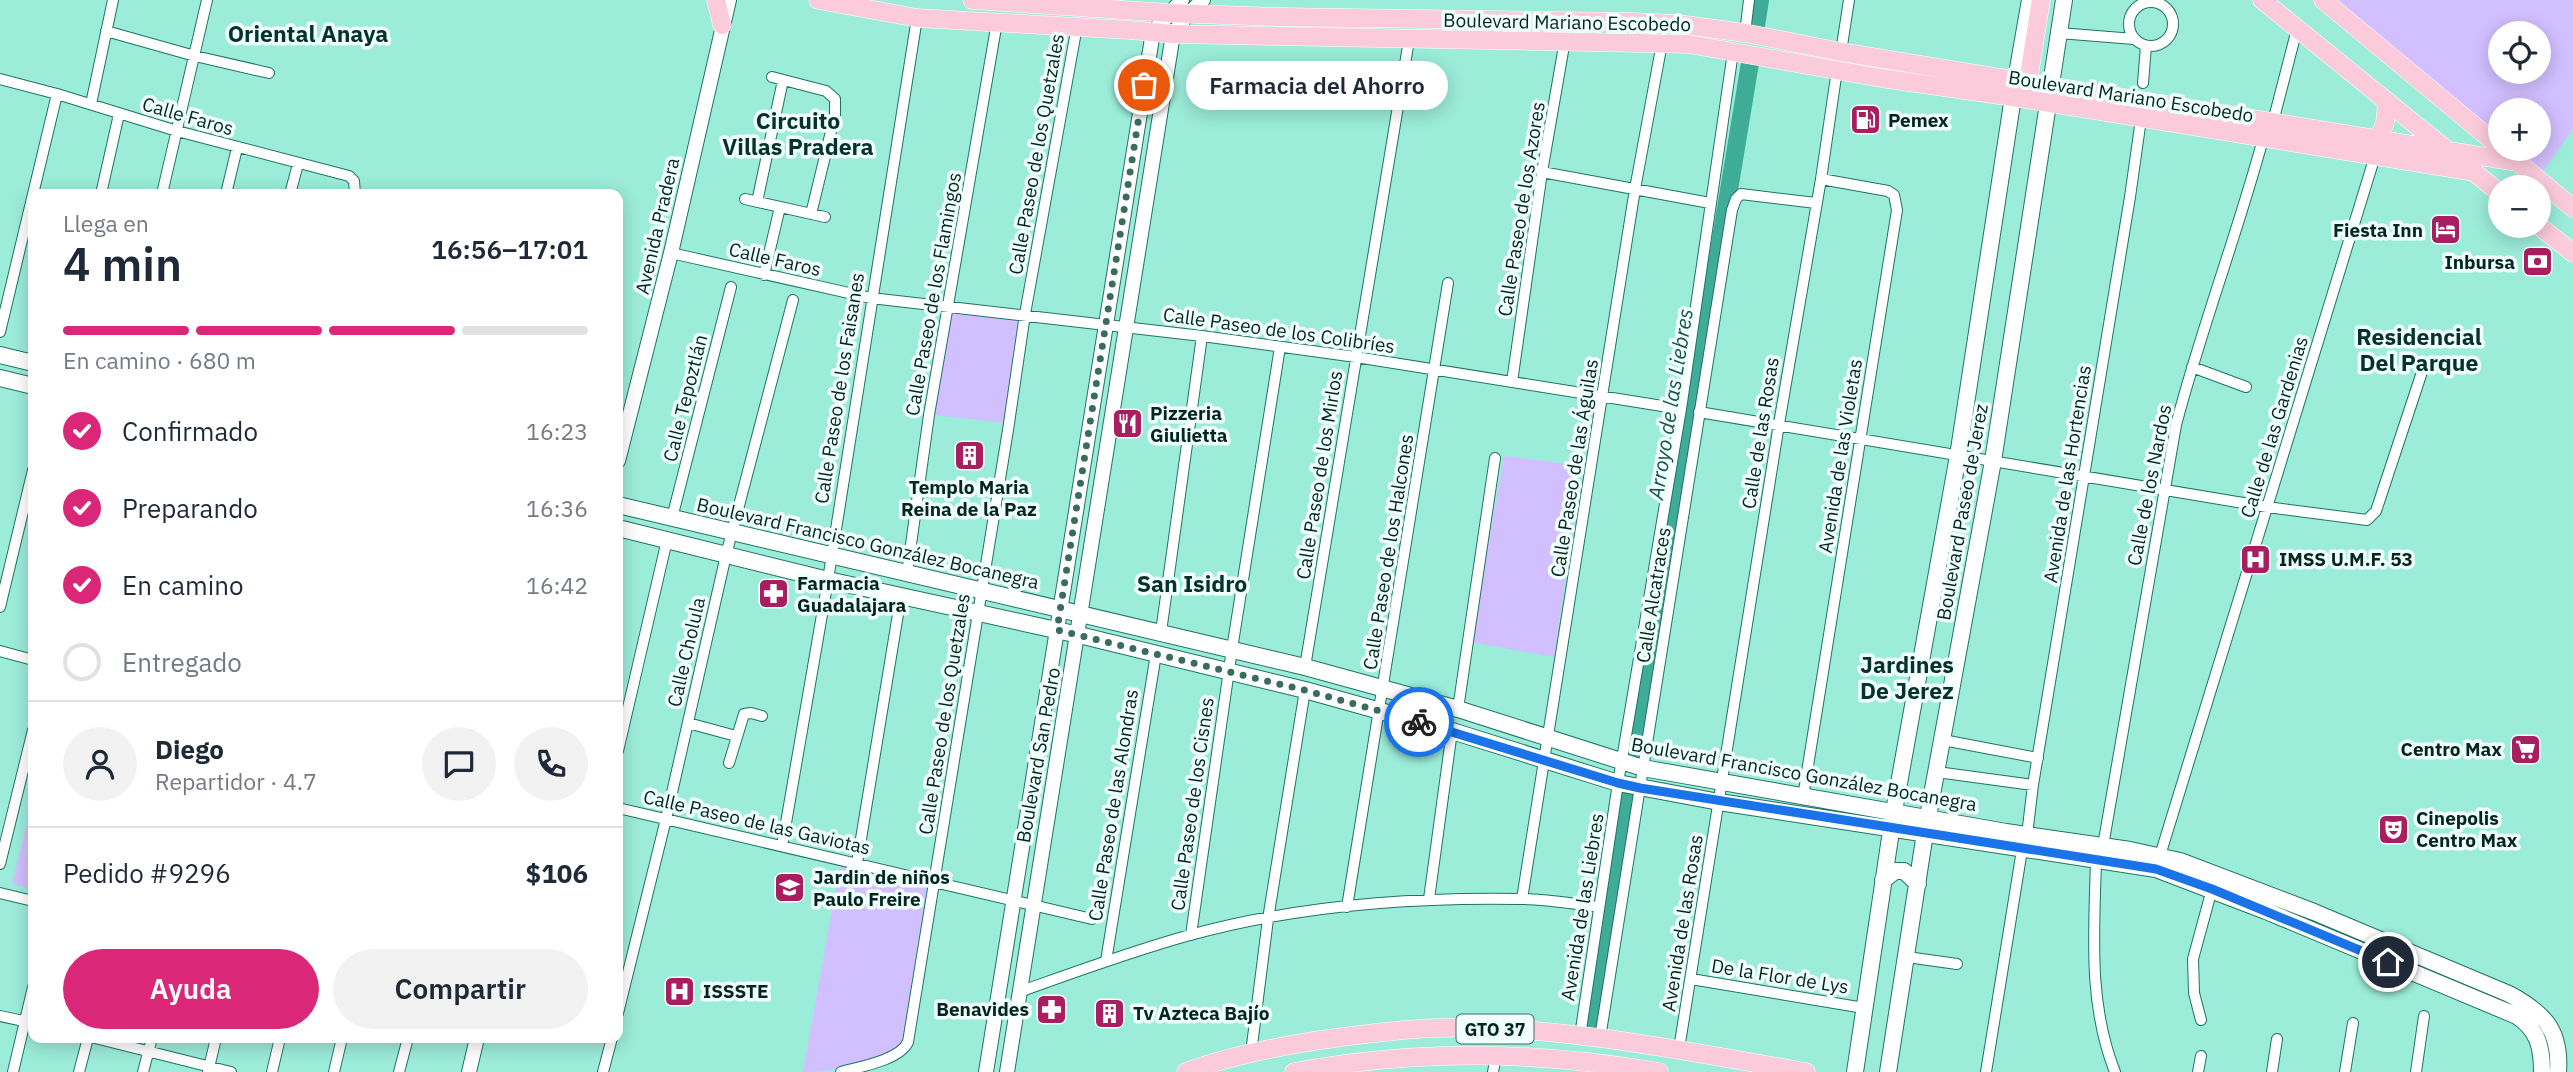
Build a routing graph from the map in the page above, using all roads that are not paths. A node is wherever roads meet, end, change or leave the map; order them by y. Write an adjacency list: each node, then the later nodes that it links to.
1 (113, 0): 23 (street)
2 (207, 0): 34 (street)
3 (716, 0): 20 (main road)
4 (729, 0): 20 (street, Avenida Pradera)
5 (818, 0): 18 (main road, Boulevard Mariano Escobedo)
6 (972, 0): 17 (main road, Boulevard Mariano Escobedo)
7 (1203, 0): 17 (street, Boulevard San Pedro)
8 (1749, 0): 25 (street)
9 (1849, 0): 35 (street)
10 (2031, 0): 40 (main road, Boulevard Paseo de Jerez)
11 (2041, 0): 40 (main road)
12 (2064, 0): 26 (main road, Boulevard Paseo de Jerez)
13 (2262, 0): 22 (main road)
14 (2323, 0): 49 (main road)
15 (2156, 1): 16 (street); 32 (street)
16 (2134, 2): 28 (street)
17 (1180, 9): 24 (street, Boulevard San Pedro); 25 (main road, Boulevard Mariano Escobedo); 27 (street, Boulevard San Pedro)
18 (917, 18): 19 (main road, Boulevard Mariano Escobedo); 80 (street, Calle Paseo de los Faisanes)
19 (997, 22): 21 (main road, Boulevard Mariano Escobedo); 82 (street, Calle Paseo de los Flamingos)
20 (722, 25): 75 (street, Avenida Pradera)
21 (1077, 26): 24 (main road, Boulevard Mariano Escobedo); 83 (street, Calle Paseo de los Quetzales)
22 (2297, 29): 42 (main road); 47 (street)
23 (107, 31): 34 (street); 43 (street)
24 (1153, 32): 27 (main road, Boulevard Mariano Escobedo); 84 (street, Boulevard San Pedro)
25 (1745, 33): 35 (main road, Boulevard Mariano Escobedo)
26 (2059, 33): 28 (street); 39 (main road, Boulevard Paseo de Jerez)
27 (1172, 34): 29 (main road, Boulevard Mariano Escobedo); 85 (street, Boulevard San Pedro)
28 (2134, 39): 32 (street)
29 (1409, 40): 30 (main road, Boulevard Mariano Escobedo); 90 (street, Calle Paseo de los Mirlos)
30 (1565, 40): 31 (main road, Boulevard Mariano Escobedo); 56 (street, Calle Paseo de los Azores)
31 (1662, 43): 33 (main road, Boulevard Mariano Escobedo); 66 (street, Calle Paseo de las Águilas)
32 (2146, 46): 38 (street)
33 (1733, 52): 35 (main road, Boulevard Mariano Escobedo); 67 (street, Avenida de las Liebres)
34 (195, 56): 36 (street); 48 (street)
35 (1839, 61): 40 (main road, Boulevard Mariano Escobedo); 58 (street, Calle de las Rosas)
36 (269, 73)
37 (0, 79): 41 (street, Calle Faros)
38 (2143, 83)
39 (2051, 85): 40 (main road, Boulevard Mariano Escobedo); 44 (main road, Boulevard Paseo de Jerez); 47 (main road, Boulevard Mariano Escobedo)
40 (2019, 86): 44 (main road, Boulevard Mariano Escobedo); 105 (main road, Boulevard Paseo de Jerez)
41 (57, 94): 43 (street, Calle Faros); 60 (street)
42 (2387, 102): 52 (main road); 53 (main road)
43 (91, 104): 45 (street, Calle Faros)
44 (2048, 104): 46 (main road, Boulevard Mariano Escobedo); 107 (main road, Boulevard Paseo de Jerez)
45 (118, 114): 48 (street, Calle Faros); 61 (street)
46 (2141, 118): 50 (main road, Boulevard Mariano Escobedo); 108 (street, Avenida de las Hortencias)
47 (2273, 122): 52 (main road, Boulevard Mariano Escobedo)
48 (177, 131): 51 (street, Calle Faros); 62 (street)
49 (2488, 137)
50 (2263, 139): 52 (main road, Boulevard Mariano Escobedo); 92 (street, Calle de los Nardos)
51 (237, 148): 55 (street, Calle Faros); 63 (street)
52 (2376, 148): 53 (main road, Boulevard Mariano Escobedo); 57 (main road, Boulevard Mariano Escobedo); 112 (street, Calle de las Gardenias)
53 (2447, 151): 54 (main road, Boulevard Mariano Escobedo); 57 (main road)
54 (2517, 162): 70 (main road)
55 (298, 164): 64 (street); 65 (street, Calle Faros)
56 (1542, 173): 66 (street); 96 (street, Calle Paseo de los Azores)
57 (2475, 173): 59 (main road)
58 (1821, 179): 68 (street, Calle de las Rosas); 103 (street, Avenida de las Violetas)
59 (2488, 184)
60 (34, 189)
61 (102, 189)
62 (163, 189)
63 (227, 189)
64 (291, 189)
65 (355, 189)
66 (1635, 189): 67 (street); 99 (street, Calle Paseo de las Águilas)
67 (1710, 203): 100 (street, Avenida de las Liebres)
68 (1816, 203): 101 (street, Calle Alcatraces); 102 (street, Calle de las Rosas)
69 (780, 207): 71 (street); 71 (street); 77 (street)
70 (2573, 208)
71 (811, 214): 73 (street)
72 (28, 215): 86 (street)
73 (825, 217)
74 (2551, 236): 76 (main road)
75 (671, 253): 77 (street, Calle Faros); 104 (street, Avenida Pradera)
76 (2573, 253)
77 (764, 275): 80 (street, Calle Faros)
78 (1448, 283): 93 (street, Calle Paseo de los Halcones)
79 (731, 287): 113 (street, Calle Tepoztlán)
80 (871, 299): 82 (street, Calle Paseo de los Colibríes); 118 (street, Calle Paseo de los Faisanes)
81 (793, 300): 115 (street, Calle Cholula)
82 (948, 307): 83 (street, Calle Paseo de los Colibríes); 119 (street, Calle Paseo de los Flamingos)
83 (1025, 314): 84 (street, Calle Paseo de los Colibríes); 121 (street, Calle Paseo de los Quetzales)
84 (1105, 324): 85 (street, Calle Paseo de los Colibríes); 124 (street, Boulevard San Pedro)
85 (1125, 327): 87 (street, Calle Paseo de los Colibríes); 126 (street, Boulevard San Pedro)
86 (0, 332)
87 (1202, 336): 88 (street, Calle Paseo de los Colibríes); 128 (street)
88 (1280, 347): 90 (street, Calle Paseo de los Colibríes); 130 (street, Calle Paseo de los Cisnes)
89 (0, 355): 91 (main road)
90 (1356, 357): 93 (street, Calle Paseo de los Colibríes); 134 (street, Calle Paseo de los Mirlos)
91 (28, 362)
92 (2192, 367): 98 (street); 109 (street, Calle de los Nardos)
93 (1435, 369): 96 (street, Calle Paseo de los Colibríes); 136 (street, Calle Paseo de los Halcones)
94 (2421, 375): 112 (street)
95 (0, 378): 97 (main road)
96 (1512, 382): 99 (street, Calle Paseo de los Colibríes)
97 (28, 385)
98 (2246, 387)
99 (1604, 397): 100 (street, Calle Paseo de los Colibríes); 145 (street, Calle Paseo de las Águilas)
100 (1681, 409): 150 (street, Avenida de las Liebres)
101 (1699, 412): 102 (street); 152 (street, Calle Alcatraces)
102 (1779, 424): 103 (street); 155 (street, Calle de las Rosas)
103 (1860, 438): 105 (street); 158 (street, Avenida de las Violetas)
104 (623, 441)
105 (1958, 456): 107 (street); 161 (main road, Boulevard Paseo de Jerez)
106 (1495, 458): 138 (street)
107 (1993, 461): 108 (street); 146 (main road, Boulevard Paseo de Jerez)
108 (2084, 476): 109 (street); 149 (street, Avenida de las Hortencias)
109 (2164, 488): 112 (street); 167 (street, Calle de los Nardos)
110 (28, 491): 123 (street)
111 (623, 506): 113 (main road, Boulevard Francisco González Bocanegra)
112 (2267, 506): 170 (street, Calle de las Gardenias)
113 (672, 518): 115 (main road, Boulevard Francisco González Bocanegra)
114 (623, 529): 116 (main road, Boulevard Francisco González Bocanegra)
115 (732, 533): 117 (street, Calle Cholula); 118 (main road, Boulevard Francisco González Bocanegra)
116 (667, 540): 117 (main road, Boulevard Francisco González Bocanegra); 142 (street)
117 (726, 555): 120 (main road, Boulevard Francisco González Bocanegra); 141 (street, Calle Cholula)
118 (831, 555): 119 (main road, Boulevard Francisco González Bocanegra); 120 (street, Calle Paseo de los Faisanes)
119 (907, 573): 121 (main road, Boulevard Francisco González Bocanegra)
120 (828, 580): 122 (main road, Boulevard Francisco González Bocanegra); 166 (street, Calle Paseo de los Faisanes)
121 (982, 590): 124 (main road, Boulevard Francisco González Bocanegra); 125 (street, Calle Paseo de los Quetzales)
122 (901, 596): 125 (main road, Boulevard Francisco González Bocanegra); 169 (street)
123 (0, 607)
124 (1061, 609): 126 (main road, Boulevard Francisco González Bocanegra); 127 (street, Boulevard San Pedro)
125 (978, 612): 127 (main road, Boulevard Francisco González Bocanegra); 173 (street, Calle Paseo de los Quetzales)
126 (1082, 614): 128 (main road, Boulevard Francisco González Bocanegra); 129 (street, Boulevard San Pedro)
127 (1057, 630): 129 (main road, Boulevard Francisco González Bocanegra); 180 (street, Boulevard San Pedro)
128 (1161, 632): 130 (main road, Boulevard Francisco González Bocanegra)
129 (1079, 635): 132 (main road, Boulevard Francisco González Bocanegra); 182 (street, Boulevard San Pedro)
130 (1232, 649): 134 (main road, Boulevard Francisco González Bocanegra); 135 (street, Calle Paseo de los Cisnes)
131 (0, 651): 133 (street)
132 (1156, 654): 135 (main road, Boulevard Francisco González Bocanegra); 190 (street, Calle Paseo de las Alondras)
133 (28, 659)
134 (1305, 667): 136 (main road, Boulevard Francisco González Bocanegra)
135 (1228, 673): 137 (main road, Boulevard Francisco González Bocanegra); 188 (street, Calle Paseo de los Cisnes)
136 (1384, 688): 138 (main road, Boulevard Francisco González Bocanegra); 139 (street, Calle Paseo de los Halcones)
137 (1304, 690): 139 (main road, Boulevard Francisco González Bocanegra); 187 (street)
138 (1458, 709): 145 (main road, Boulevard Francisco González Bocanegra)
139 (1380, 711): 143 (main road, Boulevard Francisco González Bocanegra); 183 (street, Calle Paseo de los Halcones)
140 (762, 716): 144 (street)
141 (688, 723): 144 (street); 162 (street, Calle Cholula)
142 (623, 729)
143 (1452, 731): 148 (main road, Boulevard Francisco González Bocanegra); 177 (street)
144 (736, 736): 151 (street)
145 (1548, 736): 148 (street, Calle Paseo de las Águilas); 150 (main road, Boulevard Francisco González Bocanegra)
146 (1943, 740): 149 (street); 153 (main road, Boulevard Paseo de Jerez)
147 (28, 750): 171 (street)
148 (1544, 758): 154 (main road, Boulevard Francisco González Bocanegra); 178 (street, Calle Paseo de las Águilas)
149 (2038, 758): 156 (street, Avenida de las Hortencias)
150 (1622, 762): 152 (main road, Boulevard Francisco González Bocanegra); 154 (street, Avenida de las Liebres)
151 (729, 763)
152 (1643, 768): 155 (main road, Boulevard Francisco González Bocanegra); 157 (street, Calle Alcatraces)
153 (1937, 772): 156 (street); 163 (main road, Boulevard Paseo de Jerez)
154 (1618, 783): 157 (main road, Boulevard Francisco González Bocanegra); 184 (street, Avenida de las Liebres)
155 (1721, 783): 158 (main road, Boulevard Francisco González Bocanegra); 159 (street, Calle de las Rosas)
156 (2033, 785): 165 (street, Avenida de las Hortencias)
157 (1640, 788): 159 (main road, Boulevard Francisco González Bocanegra); 203 (street, Calle Alcatraces)
158 (1803, 797): 161 (main road, Boulevard Francisco González Bocanegra)
159 (1719, 802): 164 (main road, Boulevard Francisco González Bocanegra); 192 (street, Avenida de las Rosas)
160 (623, 809): 162 (street, Calle Paseo de las Gaviotas)
161 (1894, 811): 163 (main road, Boulevard Francisco González Bocanegra); 164 (main road, Boulevard Paseo de Jerez)
162 (666, 819): 166 (street, Calle Paseo de las Gaviotas); 194 (street, Calle Cholula)
163 (1926, 825): 164 (main road, Boulevard Francisco González Bocanegra); 165 (main road, Boulevard Francisco González Bocanegra); 174 (main road, Boulevard Paseo de Jerez)
164 (1891, 828): 172 (main road, Boulevard Paseo de Jerez)
165 (2025, 843): 167 (main road, Boulevard Francisco González Bocanegra); 168 (main road, Boulevard Francisco González Bocanegra); 244 (street, Avenida de las Hortencias)
166 (782, 846): 169 (street, Calle Paseo de las Gaviotas)
167 (2103, 846): 170 (main road, Boulevard Francisco González Bocanegra)
168 (2096, 862): 170 (main road, Boulevard Francisco González Bocanegra); 245 (street)
169 (857, 863): 173 (street, Calle Paseo de las Gaviotas)
170 (2158, 863): 175 (main road, Boulevard Francisco González Bocanegra); 181 (main road, Boulevard Francisco González Bocanegra)
171 (0, 864)
172 (1884, 880): 174 (main road); 195 (main road, Boulevard Paseo de Jerez)
173 (935, 881): 180 (street, Calle Paseo de las Gaviotas); 222 (street, Calle Paseo de los Quetzales)
174 (1918, 884): 189 (main road, Boulevard Paseo de Jerez)
175 (2212, 889): 185 (main road, Boulevard Francisco González Bocanegra); 198 (street)
176 (0, 893): 179 (street)
177 (1429, 899): 178 (street); 183 (street)
178 (1522, 899): 184 (street)
179 (28, 900)
180 (1013, 900): 182 (street, Calle Paseo de las Gaviotas); 205 (street, Boulevard San Pedro)
181 (2290, 902): 185 (main road); 251 (main road, Boulevard Francisco González Bocanegra)
182 (1032, 906): 186 (street, Calle Paseo de las Gaviotas); 193 (street, Boulevard San Pedro)
183 (1347, 907): 187 (street)
184 (1600, 907): 202 (street, Avenida de las Liebres)
185 (2266, 911): 250 (main road, Boulevard Francisco González Bocanegra)
186 (1092, 919)
187 (1268, 919): 188 (street); 218 (street)
188 (1191, 935): 190 (street)
189 (1907, 957): 191 (street); 243 (main road, Boulevard Paseo de Jerez)
190 (1106, 961): 193 (street)
191 (1957, 964)
192 (1690, 979): 195 (street, De la Flor de Lys); 216 (street, Avenida de las Rosas)
193 (1019, 992): 215 (street, Boulevard San Pedro)
194 (623, 993)
195 (1864, 1007): 242 (main road, Boulevard Paseo de Jerez)
196 (0, 1016): 199 (street)
197 (2424, 1016): 249 (street)
198 (2201, 1020)
199 (28, 1022)
200 (2353, 1023): 248 (street)
201 (28, 1025): 226 (street)
202 (1580, 1036): 203 (main road, GTO 37); 218 (main road, GTO 37)
203 (1600, 1038): 216 (main road, GTO 37)
204 (2277, 1039): 247 (street)
205 (991, 1042): 215 (street); 236 (street, Boulevard San Pedro)
206 (87, 1043): 227 (street)
207 (115, 1043): 217 (street)
208 (150, 1043): 217 (street)
209 (215, 1043): 224 (street)
210 (279, 1043): 230 (street)
211 (341, 1043): 231 (street)
212 (407, 1043): 232 (street)
213 (476, 1043): 233 (street)
214 (611, 1043): 234 (street)
215 (1012, 1044): 237 (street, Boulevard San Pedro)
216 (1678, 1049): 241 (main road, GTO 37)
217 (148, 1051): 224 (street); 228 (street)
218 (1251, 1053): 238 (main road, GTO 37)
219 (2200, 1056): 246 (street)
220 (1495, 1064): 221 (main road, GTO 37); 225 (main road, GTO 37)
221 (1573, 1065): 223 (main road, GTO 37)
222 (880, 1066): 235 (street, Calle Paseo de los Quetzales)
223 (1595, 1067): 240 (main road, GTO 37)
224 (208, 1069): 229 (street)
225 (1323, 1069): 239 (main road, GTO 37)
226 (13, 1072)
227 (79, 1072)
228 (143, 1072)
229 (231, 1072)
230 (272, 1072)
231 (334, 1072)
232 (399, 1072)
233 (469, 1072)
234 (603, 1072)
235 (841, 1072)
236 (986, 1072)
237 (1007, 1072)
238 (1186, 1072)
239 (1294, 1072)
240 (1659, 1072)
241 (1806, 1072)
242 (1855, 1072)
243 (1888, 1072)
244 (1986, 1072)
245 (2115, 1072)
246 (2198, 1072)
247 (2272, 1072)
248 (2345, 1072)
249 (2416, 1072)
250 (2542, 1072)
251 (2558, 1072)

